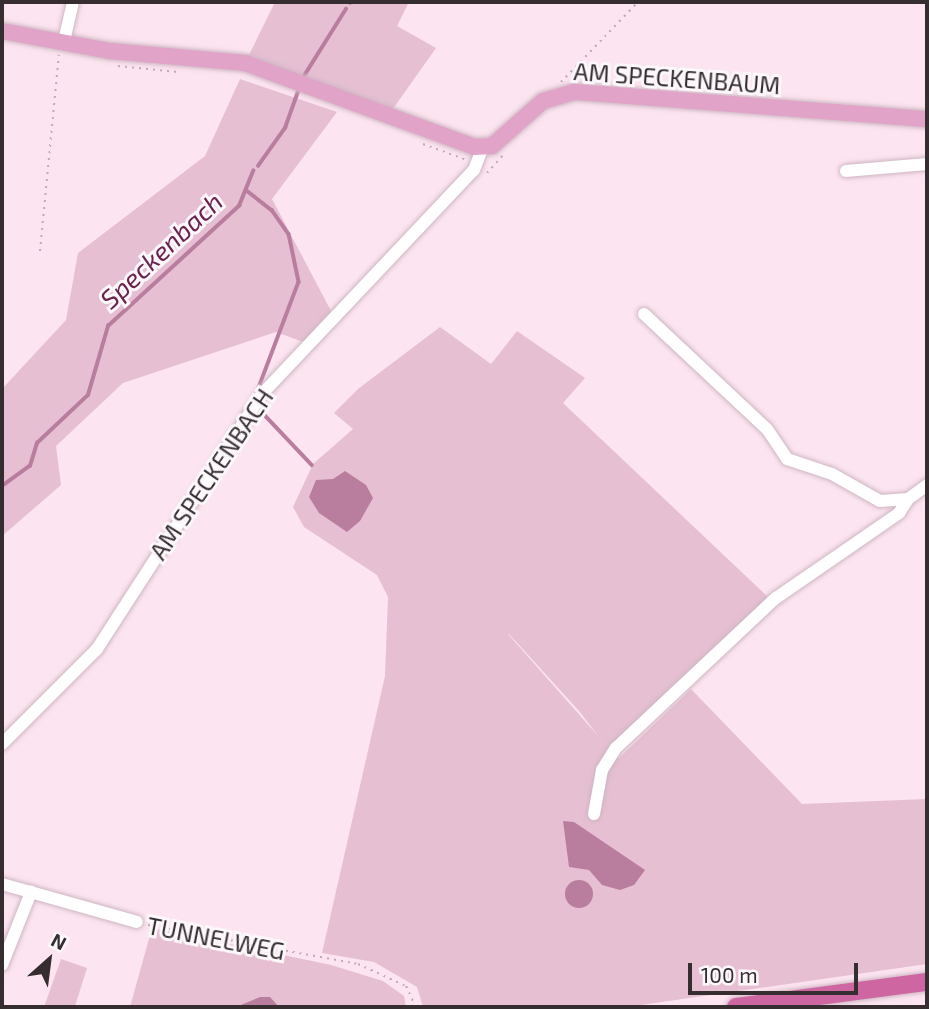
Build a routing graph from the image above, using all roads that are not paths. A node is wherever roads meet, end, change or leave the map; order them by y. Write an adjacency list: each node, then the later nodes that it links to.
1 (73, 2): 3 (street)
2 (2, 31): 3 (main road)
3 (62, 48): 5 (main road)
4 (927, 119): 5 (main road, AM SPECKENBAUM)
5 (483, 148): 11 (street, AM SPECKENBACH)
6 (927, 164): 7 (street)
7 (846, 171)
8 (644, 314): 10 (street)
9 (927, 485): 10 (street)
10 (908, 499): 12 (street)
11 (2, 744)
12 (594, 814)
13 (2, 884): 14 (street, TUNNELWEG)
14 (31, 892): 15 (street, TUNNELWEG); 16 (street)
15 (137, 922)
16 (2, 965)
17 (927, 982): 18 (highway)
18 (736, 1007)

